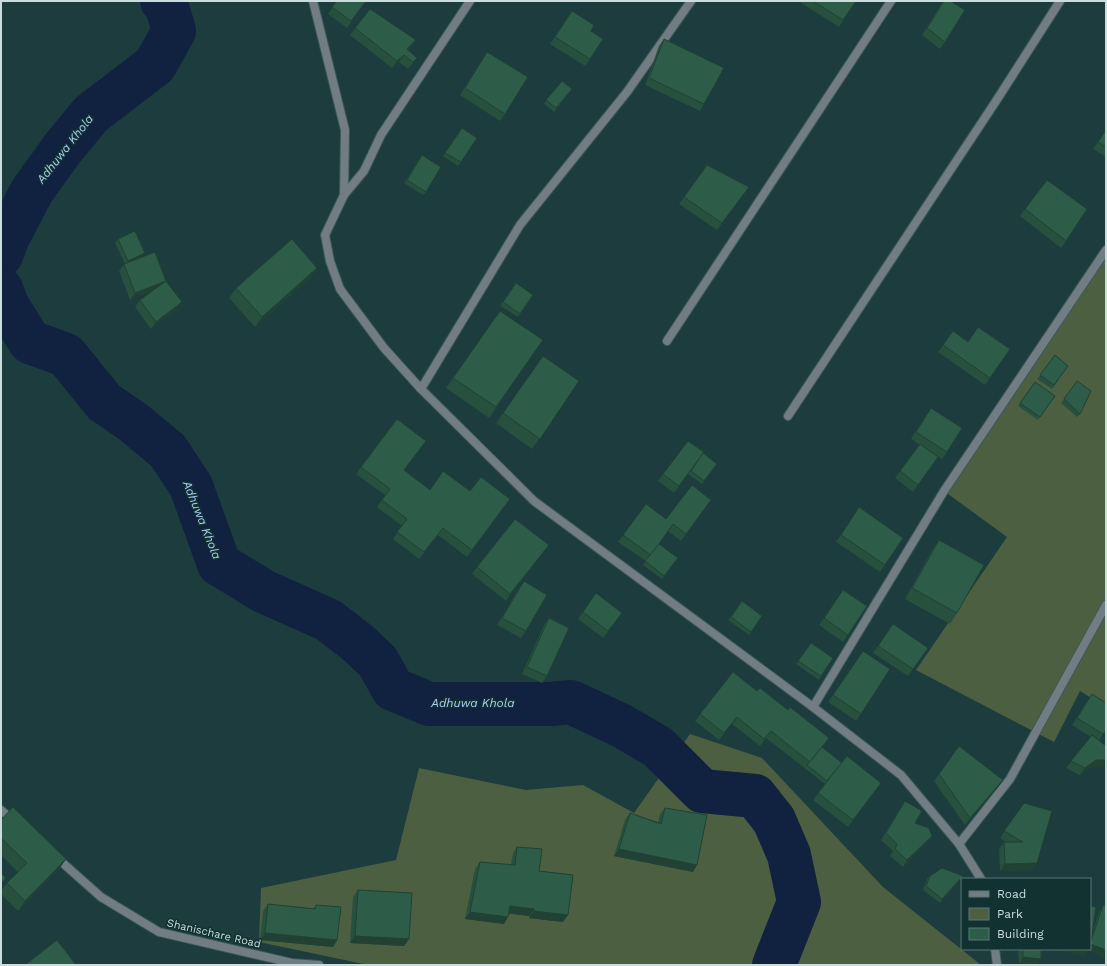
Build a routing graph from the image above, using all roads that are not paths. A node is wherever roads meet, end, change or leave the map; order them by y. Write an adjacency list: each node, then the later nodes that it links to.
1 (313, 1): 6 (street)
2 (470, 1): 6 (street)
3 (691, 1): 9 (street)
4 (891, 1): 8 (street)
5 (1060, 1): 10 (street)
6 (344, 195): 9 (street)
7 (1106, 250): 12 (street)
8 (667, 341)
9 (421, 389): 12 (street)
10 (788, 416)
11 (1106, 605): 15 (street)
12 (813, 707): 15 (street)
13 (1, 810): 14 (street)
14 (19, 825)
15 (959, 844): 17 (street)
16 (48, 851): 19 (street, Shanischare Road)
17 (980, 878)
18 (996, 950): 21 (street)
19 (300, 964): 20 (street, Shanischare Road)
20 (319, 965)
21 (997, 965)

